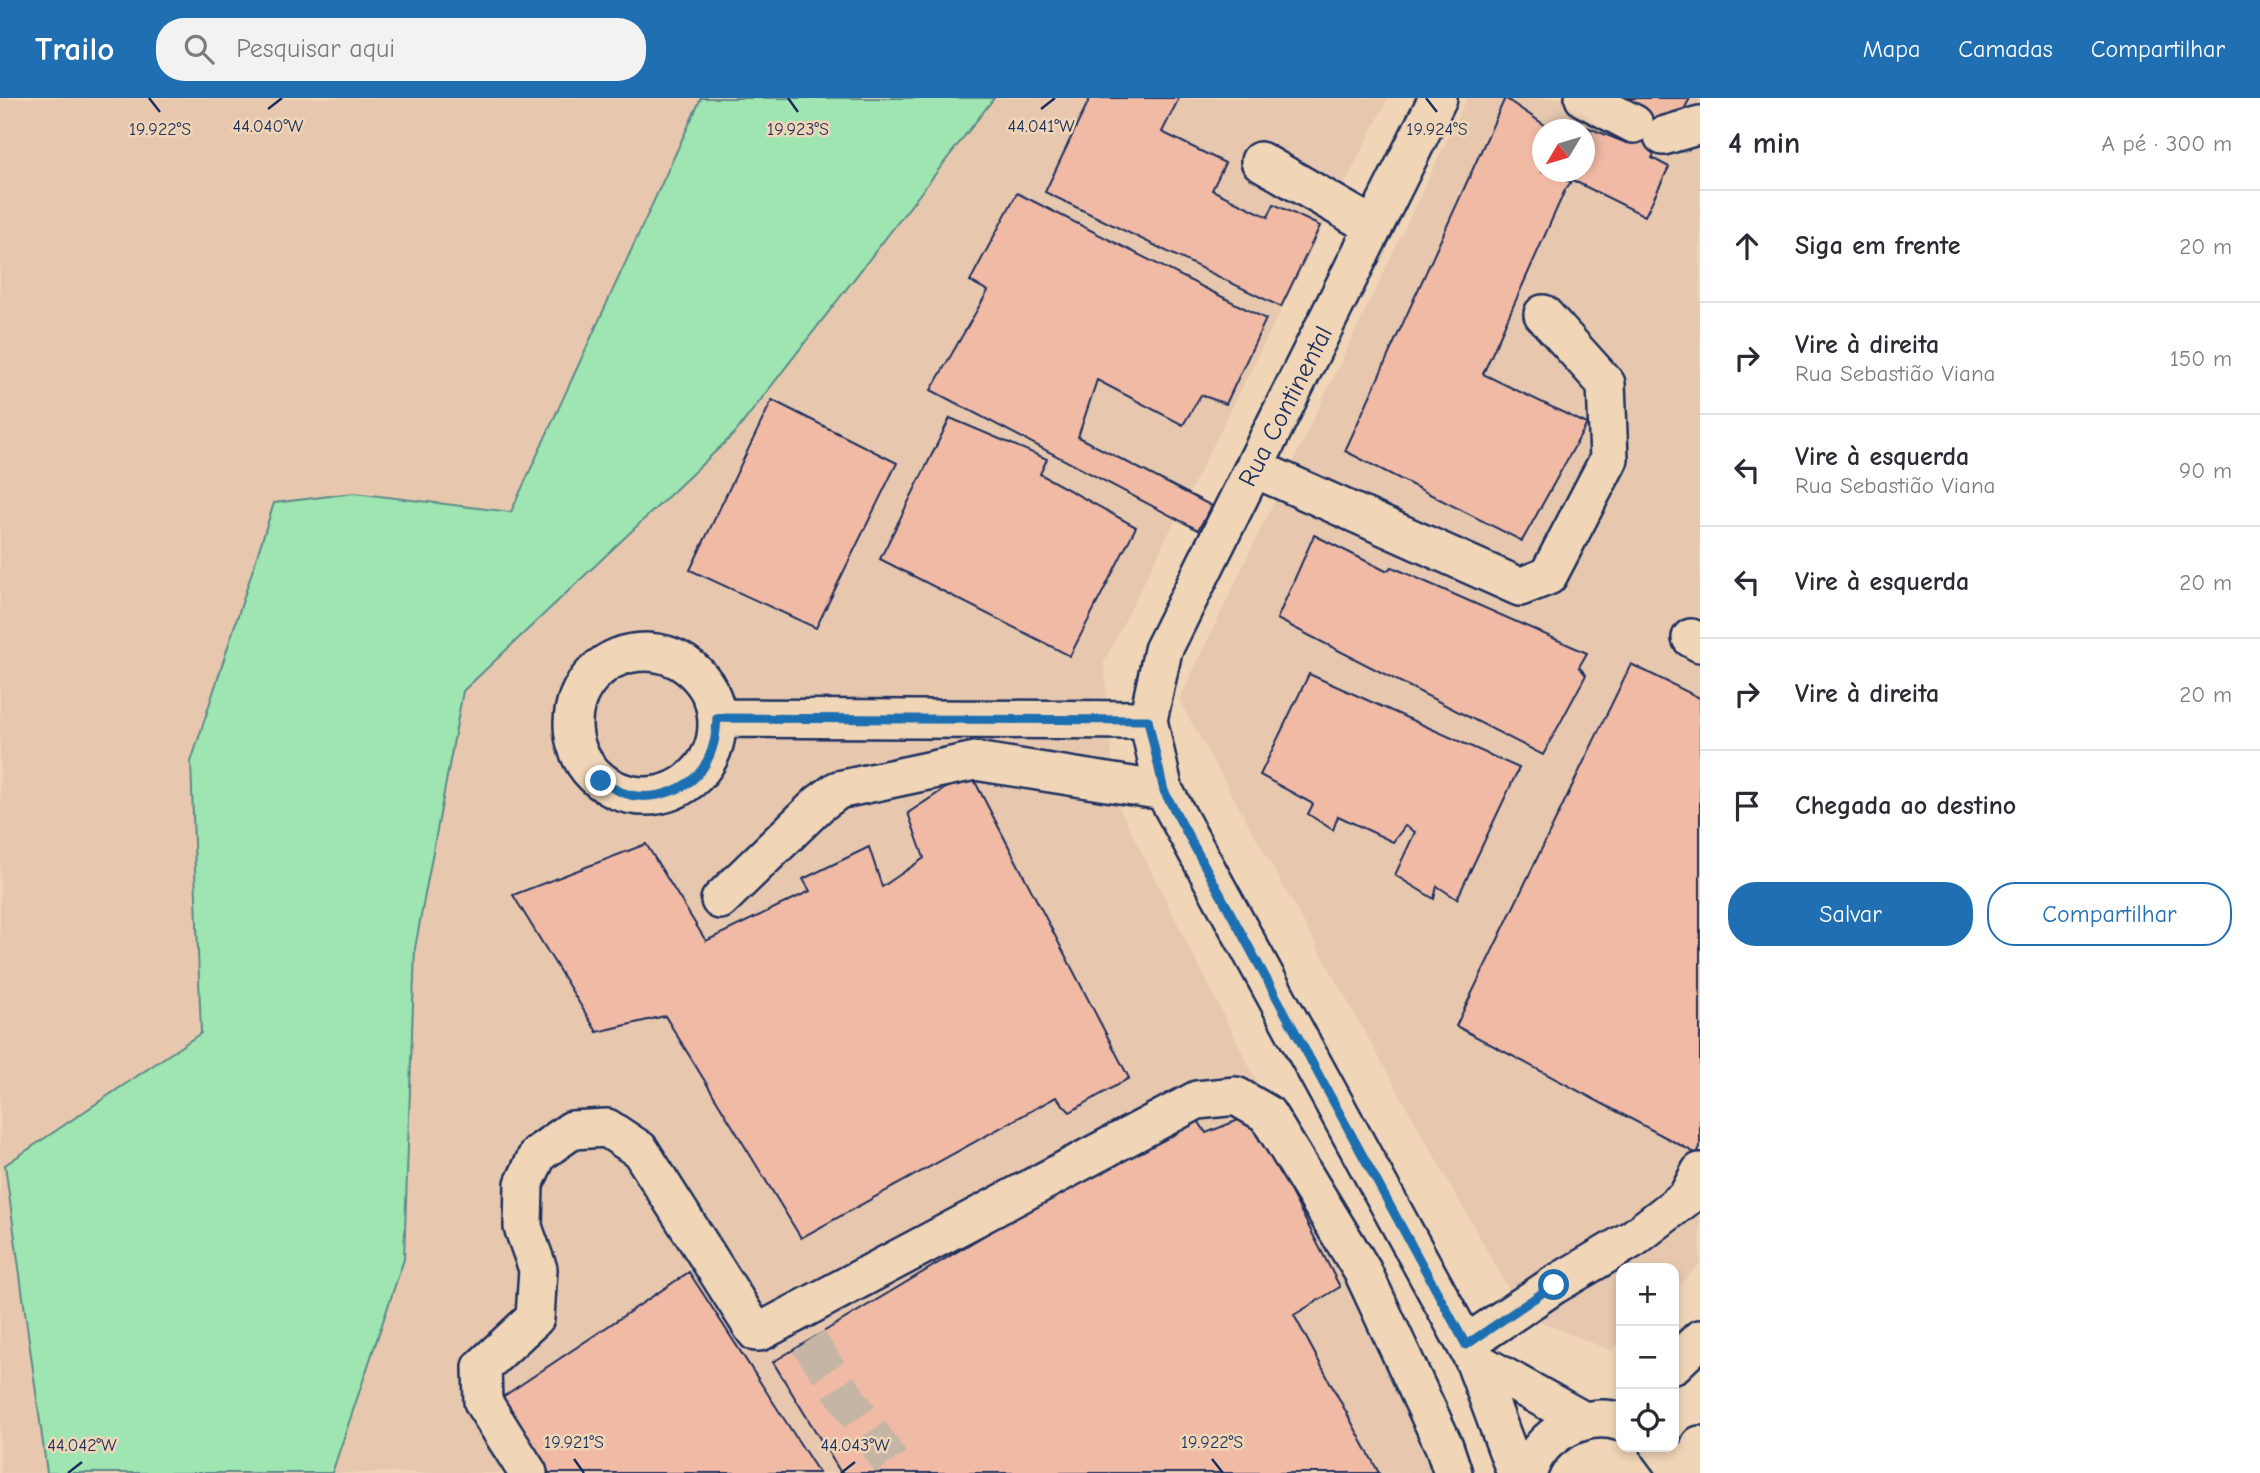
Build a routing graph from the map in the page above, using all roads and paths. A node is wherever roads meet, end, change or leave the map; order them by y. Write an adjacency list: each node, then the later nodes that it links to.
1 (1438, 98): 5 (street, Rua Continental)
2 (1584, 98): 3 (street)
3 (1700, 125)
4 (1260, 161): 5 (street)
5 (1374, 227): 7 (street, Rua Continental)
6 (1543, 314): 7 (street)
7 (1254, 468): 9 (street, Rua Continental)
8 (717, 718): 9 (street)
9 (1148, 720): 10 (street)
10 (1164, 791): 11 (street); 14 (street)
11 (720, 900)
12 (1700, 1172): 14 (street)
13 (1700, 1339): 15 (street)
14 (1470, 1352): 16 (street); 21 (street)
15 (1679, 1359)
16 (1610, 1419): 22 (street)
17 (1700, 1445): 24 (street)
18 (1664, 1452): 23 (street)
19 (528, 1473): 20 (street)
20 (1453, 1473)
21 (1516, 1473)
22 (1528, 1473)
23 (1675, 1473)
24 (1691, 1473)

